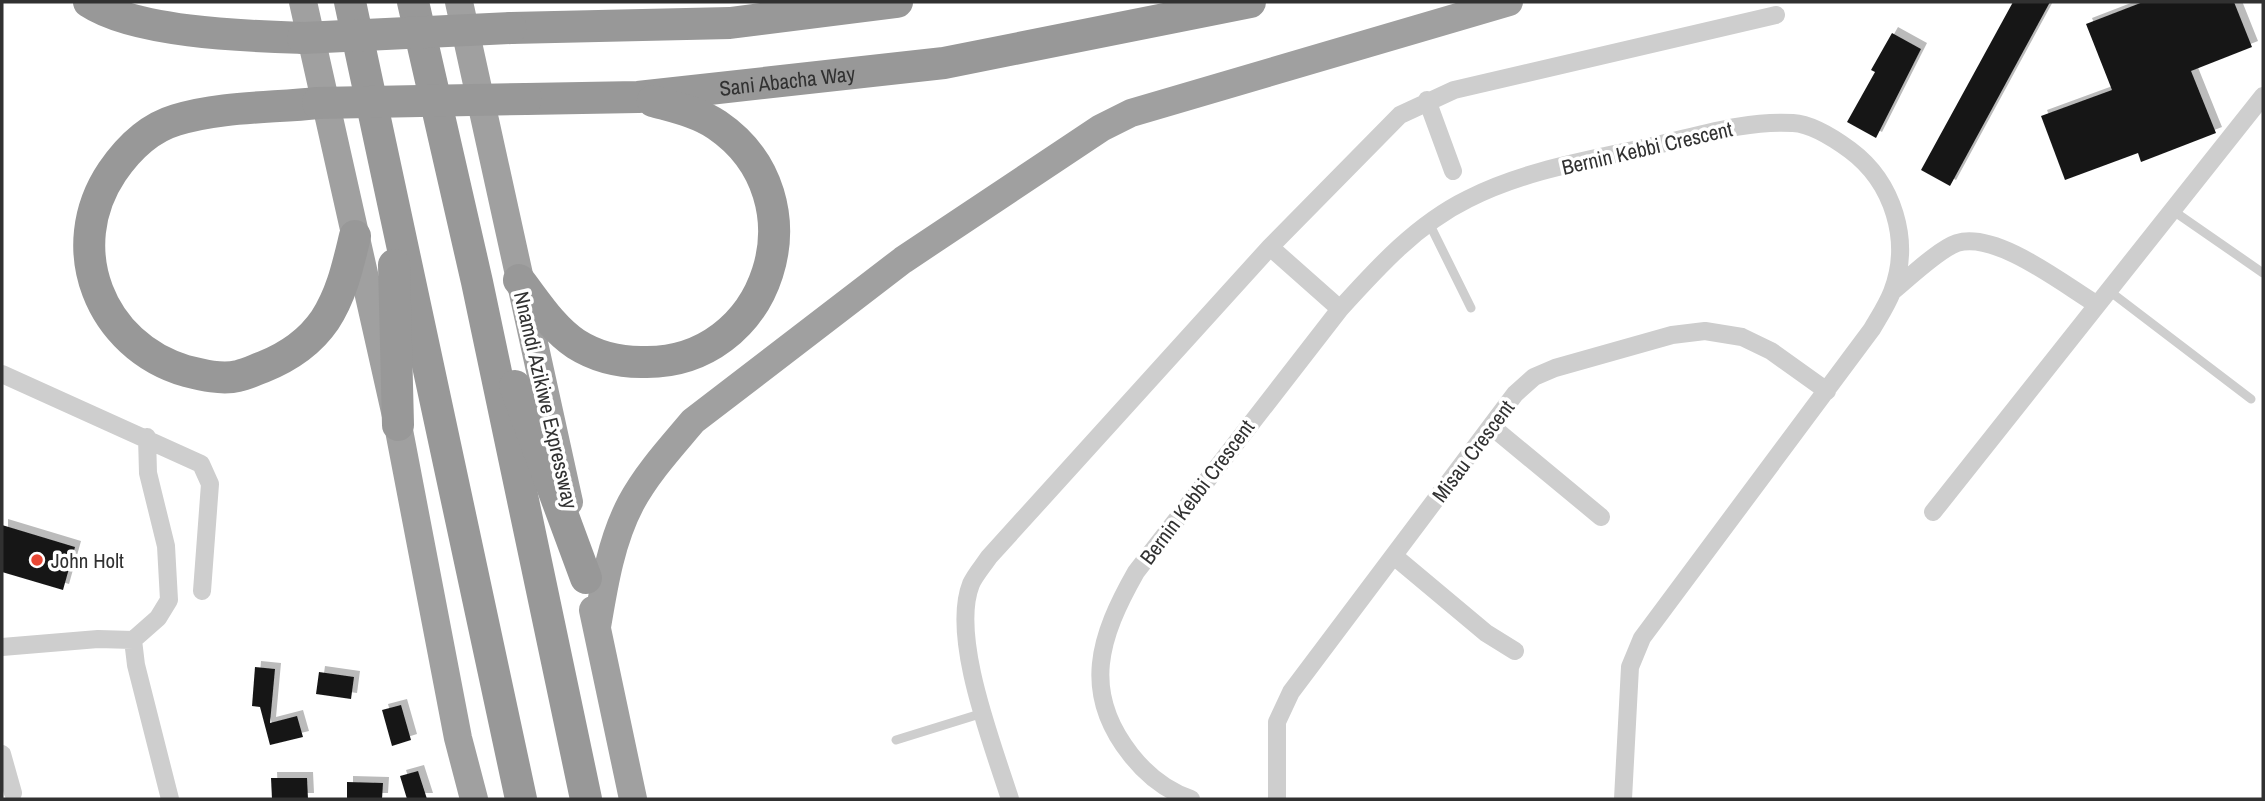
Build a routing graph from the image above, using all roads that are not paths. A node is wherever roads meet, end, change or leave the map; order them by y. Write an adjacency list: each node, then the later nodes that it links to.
1 (89, 2): 11 (highway, bridge)
2 (303, 2): 19 (highway)
3 (350, 2): 16 (highway)
4 (413, 2): 23 (highway, Nnamdi Azikiwe Expressway)
5 (459, 2): 22 (highway, Nnamdi Azikiwe Expressway)
6 (619, 2): 11 (highway)
7 (897, 2): 11 (highway)
8 (1250, 2): 13 (highway, Sani Abacha Way)
9 (1509, 2): 39 (highway)
10 (1776, 15): 14 (street)
11 (592, 26)
12 (2263, 96): 17 (street)
13 (638, 97): 19 (highway, Sani Abacha Way, bridge); 22 (highway)
14 (1427, 100): 15 (street); 20 (street)
15 (1453, 171)
16 (392, 187): 31 (highway); 49 (highway)
17 (2172, 210): 21 (lane); 25 (street)
18 (1429, 223): 24 (street, Bernin Kebbi Crescent); 26 (lane); 27 (street, Bernin Kebbi Crescent)
19 (355, 236): 31 (highway)
20 (1270, 247): 27 (street); 43 (street)
21 (2263, 274)
22 (519, 280): 37 (highway, Nnamdi Azikiwe Expressway)
23 (477, 282): 37 (highway); 50 (highway, Nnamdi Azikiwe Expressway)
24 (1893, 291): 25 (street); 29 (street, Bernin Kebbi Crescent)
25 (2102, 298): 30 (lane); 34 (street)
26 (1471, 308)
27 (1340, 309): 53 (street, Bernin Kebbi Crescent)
28 (2, 374): 33 (street)
29 (1827, 391): 32 (street, Misau Crescent); 55 (street, Bernin Kebbi Crescent)
30 (2251, 399)
31 (398, 425): 48 (highway)
32 (1491, 426): 35 (street); 36 (street, Misau Crescent)
33 (147, 438): 38 (street); 40 (street)
34 (1933, 512)
35 (1601, 517)
36 (1394, 556): 42 (street); 54 (street, Misau Crescent)
37 (586, 578): 39 (highway, Nnamdi Azikiwe Expressway)
38 (202, 591)
39 (597, 627): 51 (highway, Nnamdi Azikiwe Expressway)
40 (133, 640): 41 (street); 47 (street)
41 (2, 648)
42 (1516, 651)
43 (983, 713): 44 (lane); 52 (street)
44 (895, 740)
45 (2, 754): 46 (street)
46 (13, 793)
47 (170, 799)
48 (474, 799)
49 (521, 799)
50 (586, 799)
51 (633, 799)
52 (1010, 799)
53 (1191, 799)
54 (1277, 799)
55 (1623, 799)

